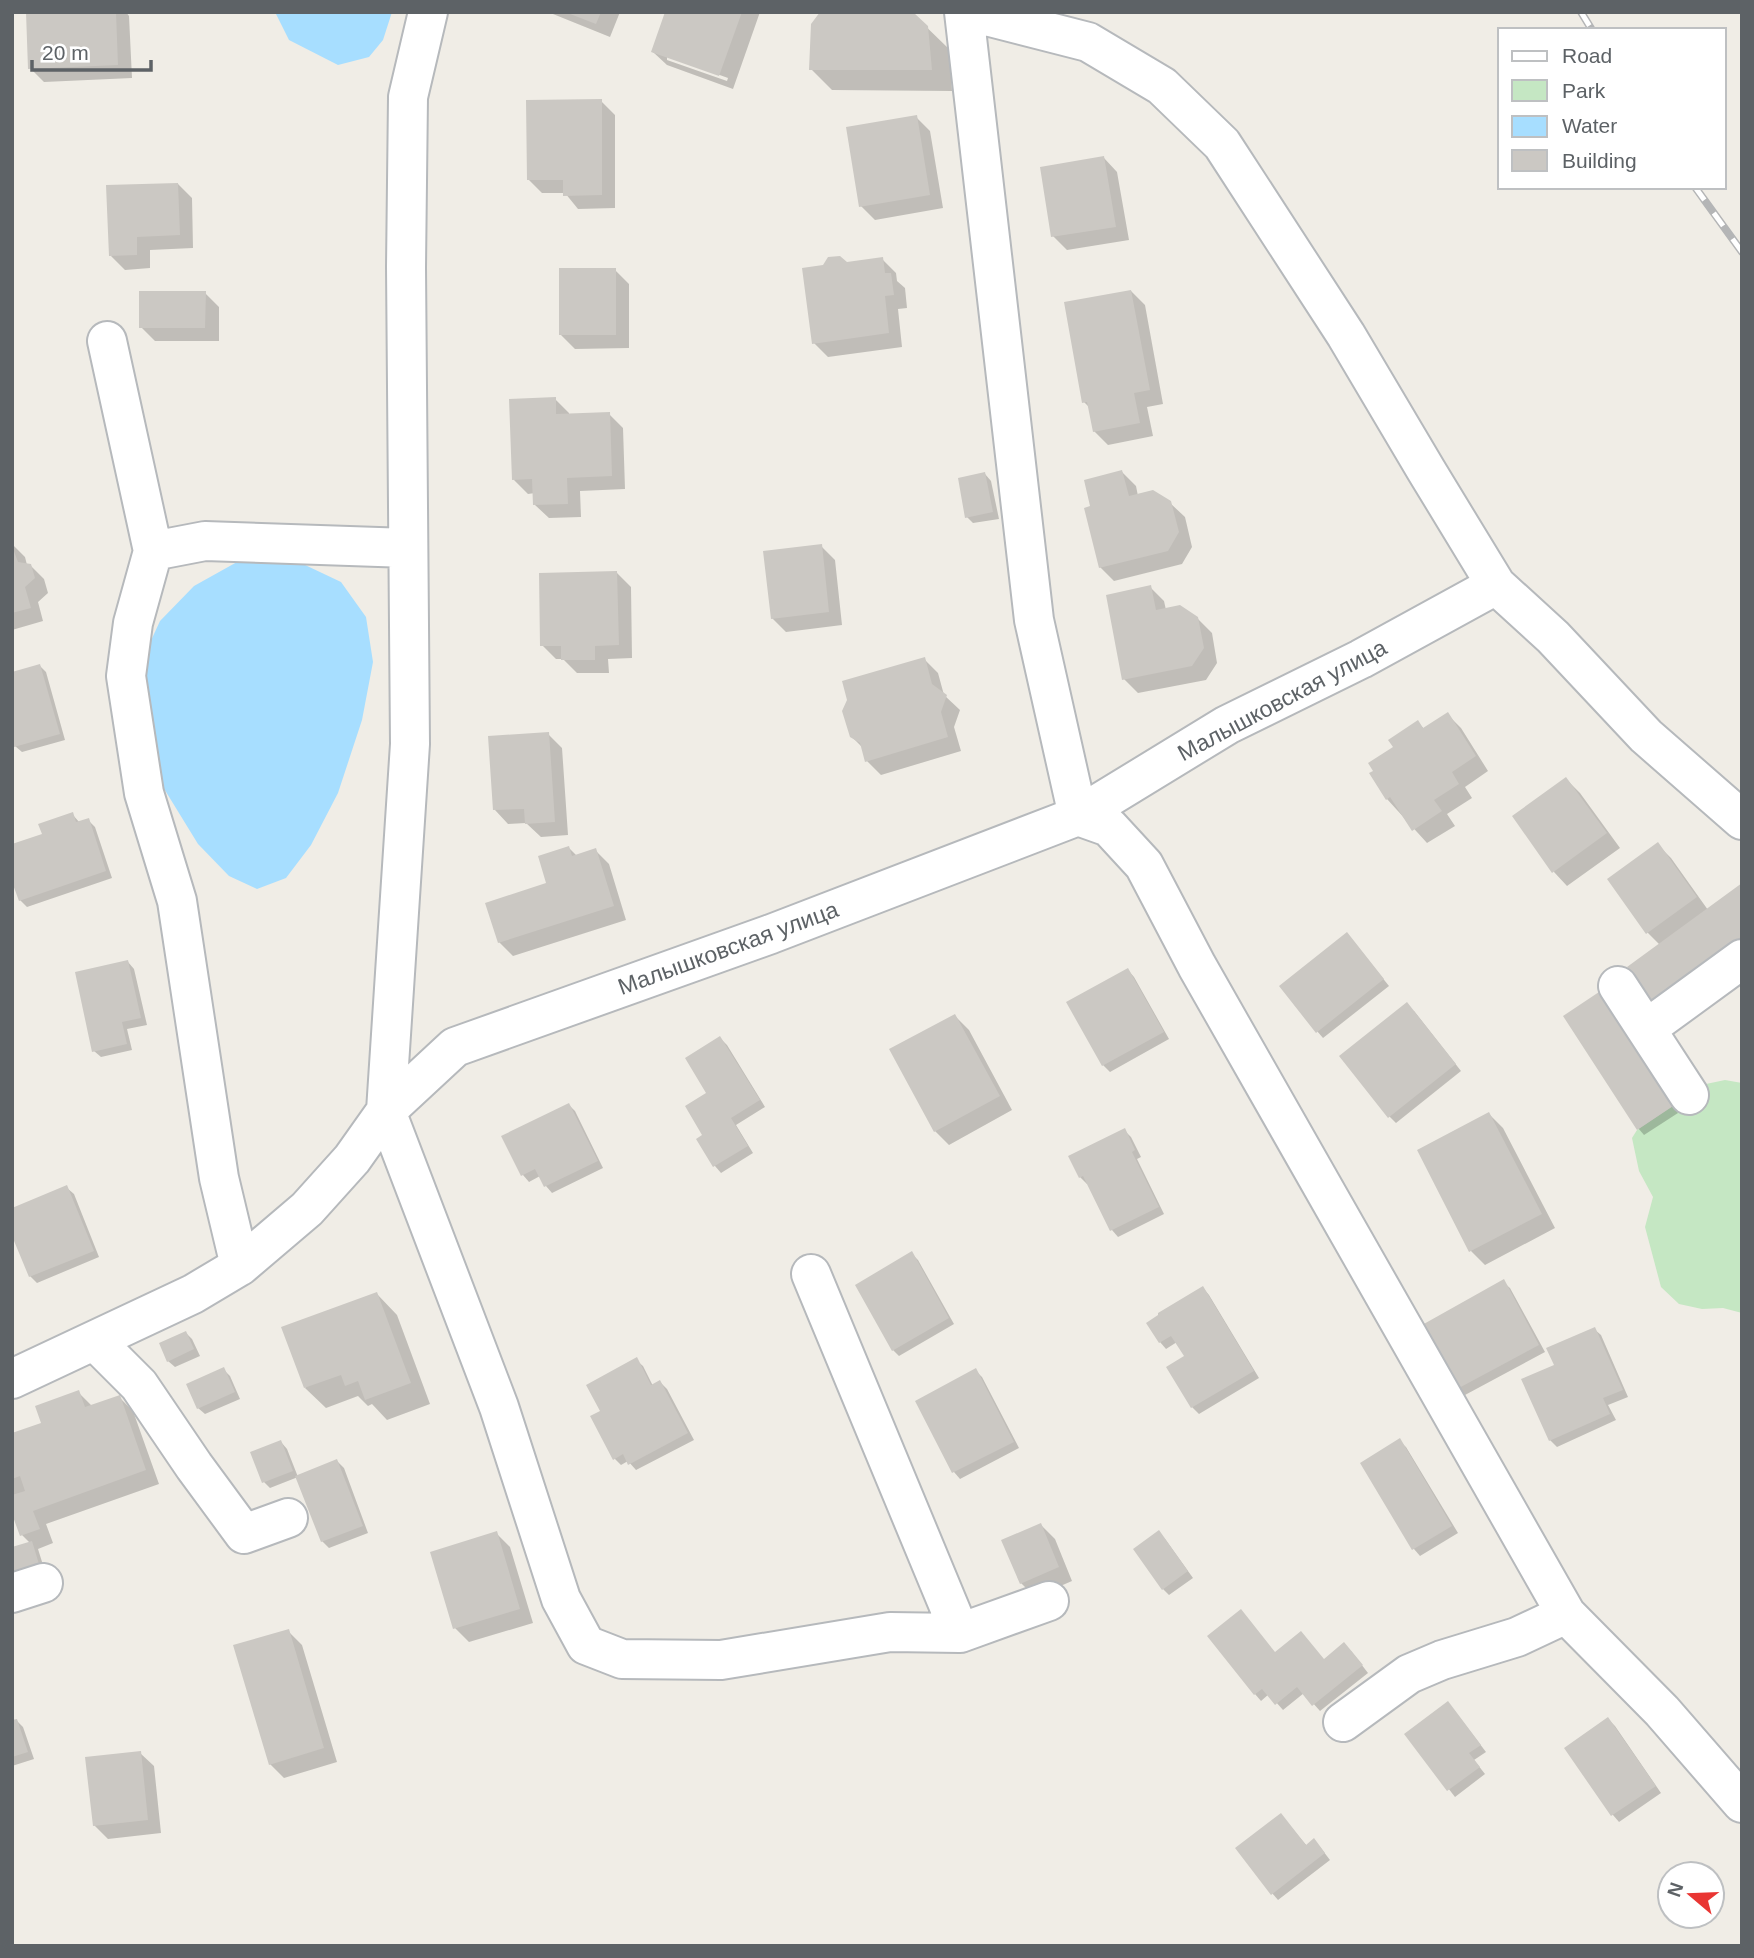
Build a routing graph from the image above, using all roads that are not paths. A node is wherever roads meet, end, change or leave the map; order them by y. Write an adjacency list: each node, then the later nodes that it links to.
1 (428, 12): 5 (street)
2 (964, 12): 8 (street)
3 (971, 12): 7 (street)
4 (107, 341): 6 (street)
5 (408, 548): 6 (street); 14 (street)
6 (153, 551): 15 (street)
7 (1496, 585): 8 (street, Малышковская улица); 9 (street)
8 (1078, 816): 14 (street, Малышковская улица); 21 (street)
9 (1742, 820)
10 (1735, 972): 12 (street)
11 (1618, 986): 12 (street)
12 (1646, 1029): 13 (street)
13 (1689, 1095)
14 (386, 1111): 15 (street, Малышковская улица); 22 (street)
15 (240, 1266): 17 (street, Малышковская улица)
16 (811, 1274): 22 (street)
17 (95, 1341): 18 (street, Малышковская улица); 19 (street)
18 (12, 1379)
19 (289, 1518)
20 (1049, 1601): 22 (street)
21 (1566, 1614): 23 (street); 24 (street)
22 (960, 1633)
23 (1343, 1722)
24 (1742, 1803)

